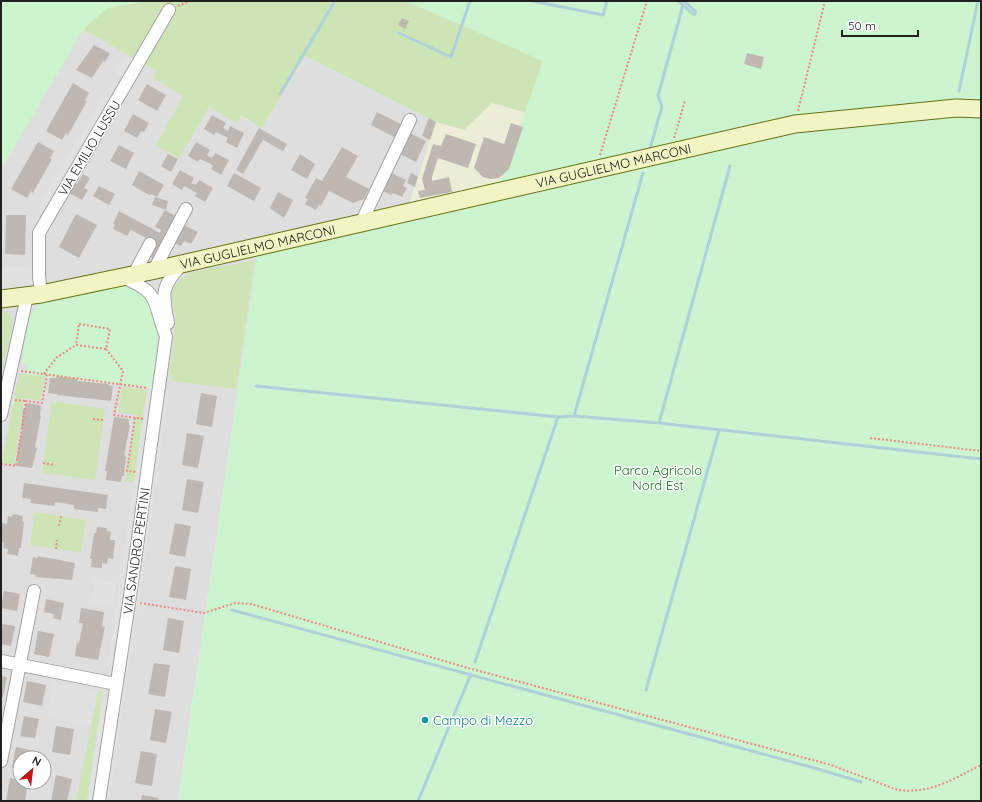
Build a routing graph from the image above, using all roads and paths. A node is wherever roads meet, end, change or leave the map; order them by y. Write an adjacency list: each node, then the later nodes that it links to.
1 (647, 1): 9 (path)
2 (825, 1): 7 (path)
3 (169, 10): 16 (street, VIA EMILIO LUSSU)
4 (685, 100): 8 (path)
5 (981, 109): 7 (street, VIA GUGLIELMO MARCONI)
6 (410, 120): 11 (street)
7 (794, 124): 8 (street, VIA GUGLIELMO MARCONI)
8 (670, 152): 9 (street, VIA GUGLIELMO MARCONI)
9 (596, 170): 11 (street, VIA GUGLIELMO MARCONI)
10 (186, 209): 14 (street, VIA GUGLIELMO MARCONI)
11 (361, 223): 13 (street, VIA GUGLIELMO MARCONI)
12 (150, 244): 15 (street)
13 (183, 263): 14 (street, VIA GUGLIELMO MARCONI); 18 (street)
14 (153, 270): 15 (street, VIA GUGLIELMO MARCONI); 18 (street, VIA SANDRO PERTINI)
15 (128, 275): 16 (street, VIA GUGLIELMO MARCONI); 18 (street)
16 (34, 295): 17 (street, VIA GUGLIELMO MARCONI); 21 (street, VIA EMILIO LUSSU)
17 (1, 299)
18 (160, 299): 24 (street, VIA SANDRO PERTINI)
19 (76, 345): 20 (path); 20 (path); 22 (path)
20 (106, 349): 25 (path)
21 (11, 370): 22 (path); 26 (street, VIA EMILIO LUSSU)
22 (44, 374): 23 (path)
23 (47, 374): 25 (path); 34 (path)
24 (161, 380): 25 (path); 30 (street, VIA SANDRO PERTINI)
25 (120, 384): 27 (path)
26 (1, 415)
27 (135, 418): 30 (path); 36 (path)
28 (93, 419): 29 (path)
29 (104, 420)
30 (154, 420): 36 (street, VIA SANDRO PERTINI)
31 (870, 438): 32 (path)
32 (981, 452)
33 (43, 463): 35 (path)
34 (1, 464)
35 (54, 465)
36 (146, 473): 42 (street, VIA SANDRO PERTINI)
37 (61, 516): 38 (path)
38 (59, 526)
39 (57, 540): 40 (path)
40 (56, 549)
41 (34, 591): 44 (street)
42 (129, 602): 45 (street, VIA SANDRO PERTINI); 47 (path)
43 (1, 661): 44 (street)
44 (20, 665): 45 (street); 46 (street)
45 (116, 684): 48 (street, VIA SANDRO PERTINI)
46 (1, 761)
47 (981, 764)
48 (99, 801)

